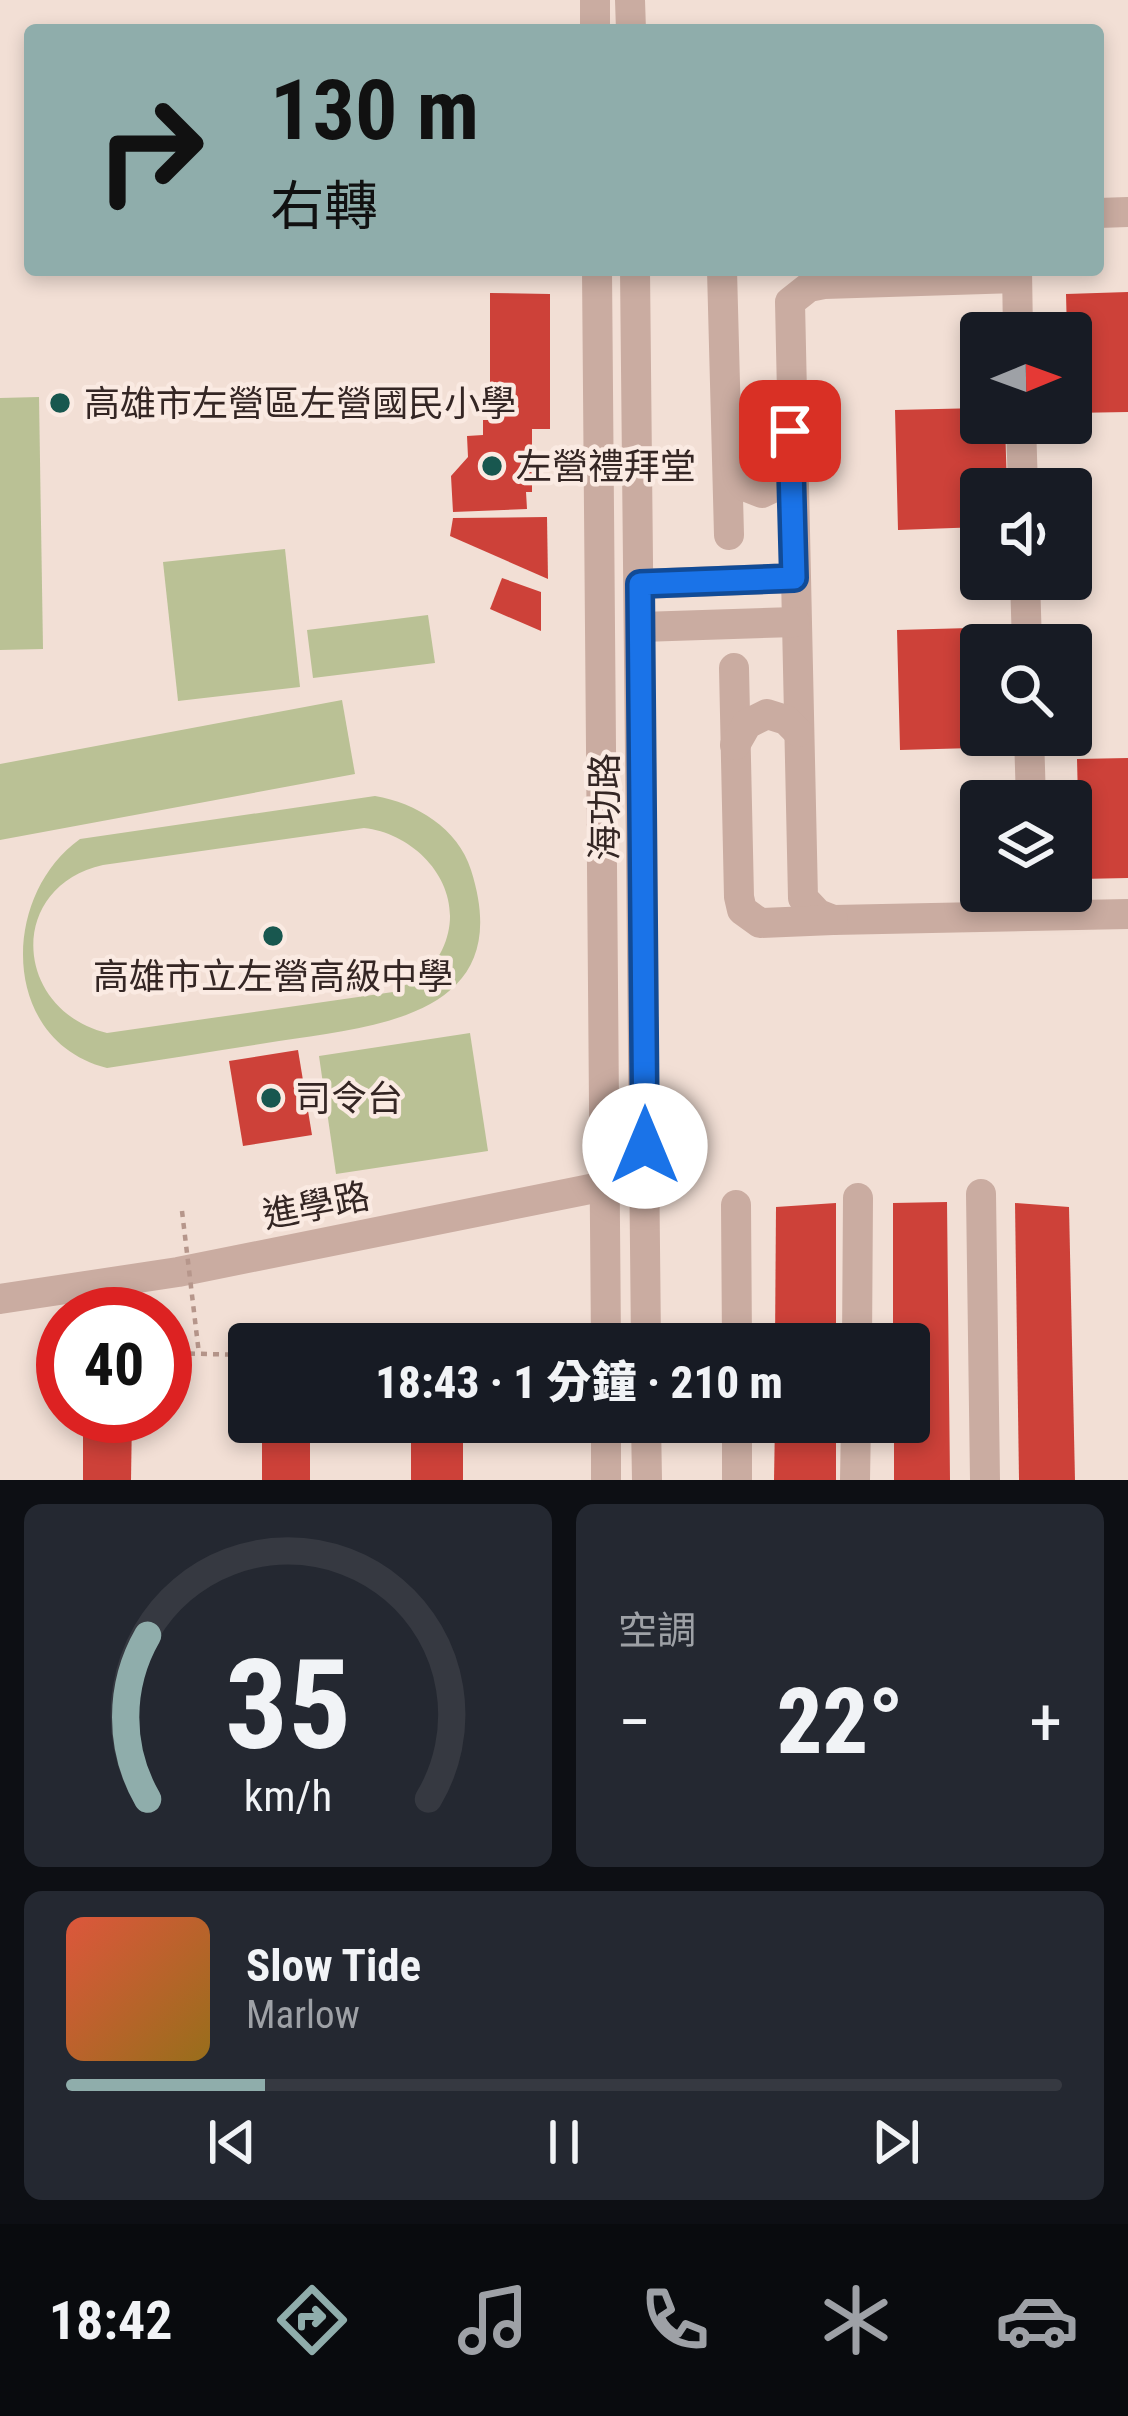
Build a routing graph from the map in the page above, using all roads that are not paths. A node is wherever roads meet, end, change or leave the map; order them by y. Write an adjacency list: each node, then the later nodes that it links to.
1 (597, 276): 26 (street, 海功路)
2 (635, 276): 12 (street, 海功路)
3 (722, 276): 7 (street)
4 (978, 276): 8 (street)
5 (1017, 276): 6 (street)
6 (1018, 312)
7 (728, 469): 9 (street); 9 (street)
8 (791, 470): 9 (street); 10 (street)
9 (762, 494): 10 (street)
10 (792, 515): 11 (street)
11 (794, 578): 12 (street); 13 (street)
12 (640, 584): 14 (street, 海功路)
13 (795, 622): 14 (street); 15 (street)
14 (641, 627): 25 (street, 海功路)
15 (796, 692): 16 (street); 17 (street)
16 (767, 714): 17 (street); 18 (street); 18 (street)
17 (797, 732): 19 (street)
18 (735, 745): 24 (street)
19 (800, 875): 23 (street); 24 (street)
20 (960, 909): 23 (street)
21 (1092, 910): 22 (street)
22 (1128, 914)
23 (833, 920): 24 (street)
24 (781, 922)
25 (646, 1185): 26 (street, 進學路); 32 (street, 海功路)
26 (605, 1186): 30 (street, 進學路); 31 (street, 海功路)
27 (981, 1194): 43 (street)
28 (858, 1198): 34 (street)
29 (736, 1205): 33 (street)
30 (0, 1299)
31 (606, 1323)
32 (646, 1323)
33 (736, 1323)
34 (856, 1323)
35 (606, 1443): 39 (street)
36 (646, 1443): 40 (street)
37 (737, 1443): 41 (street)
38 (856, 1443): 42 (street)
39 (606, 1480)
40 (646, 1480)
41 (737, 1480)
42 (855, 1480)
43 (985, 1480)

